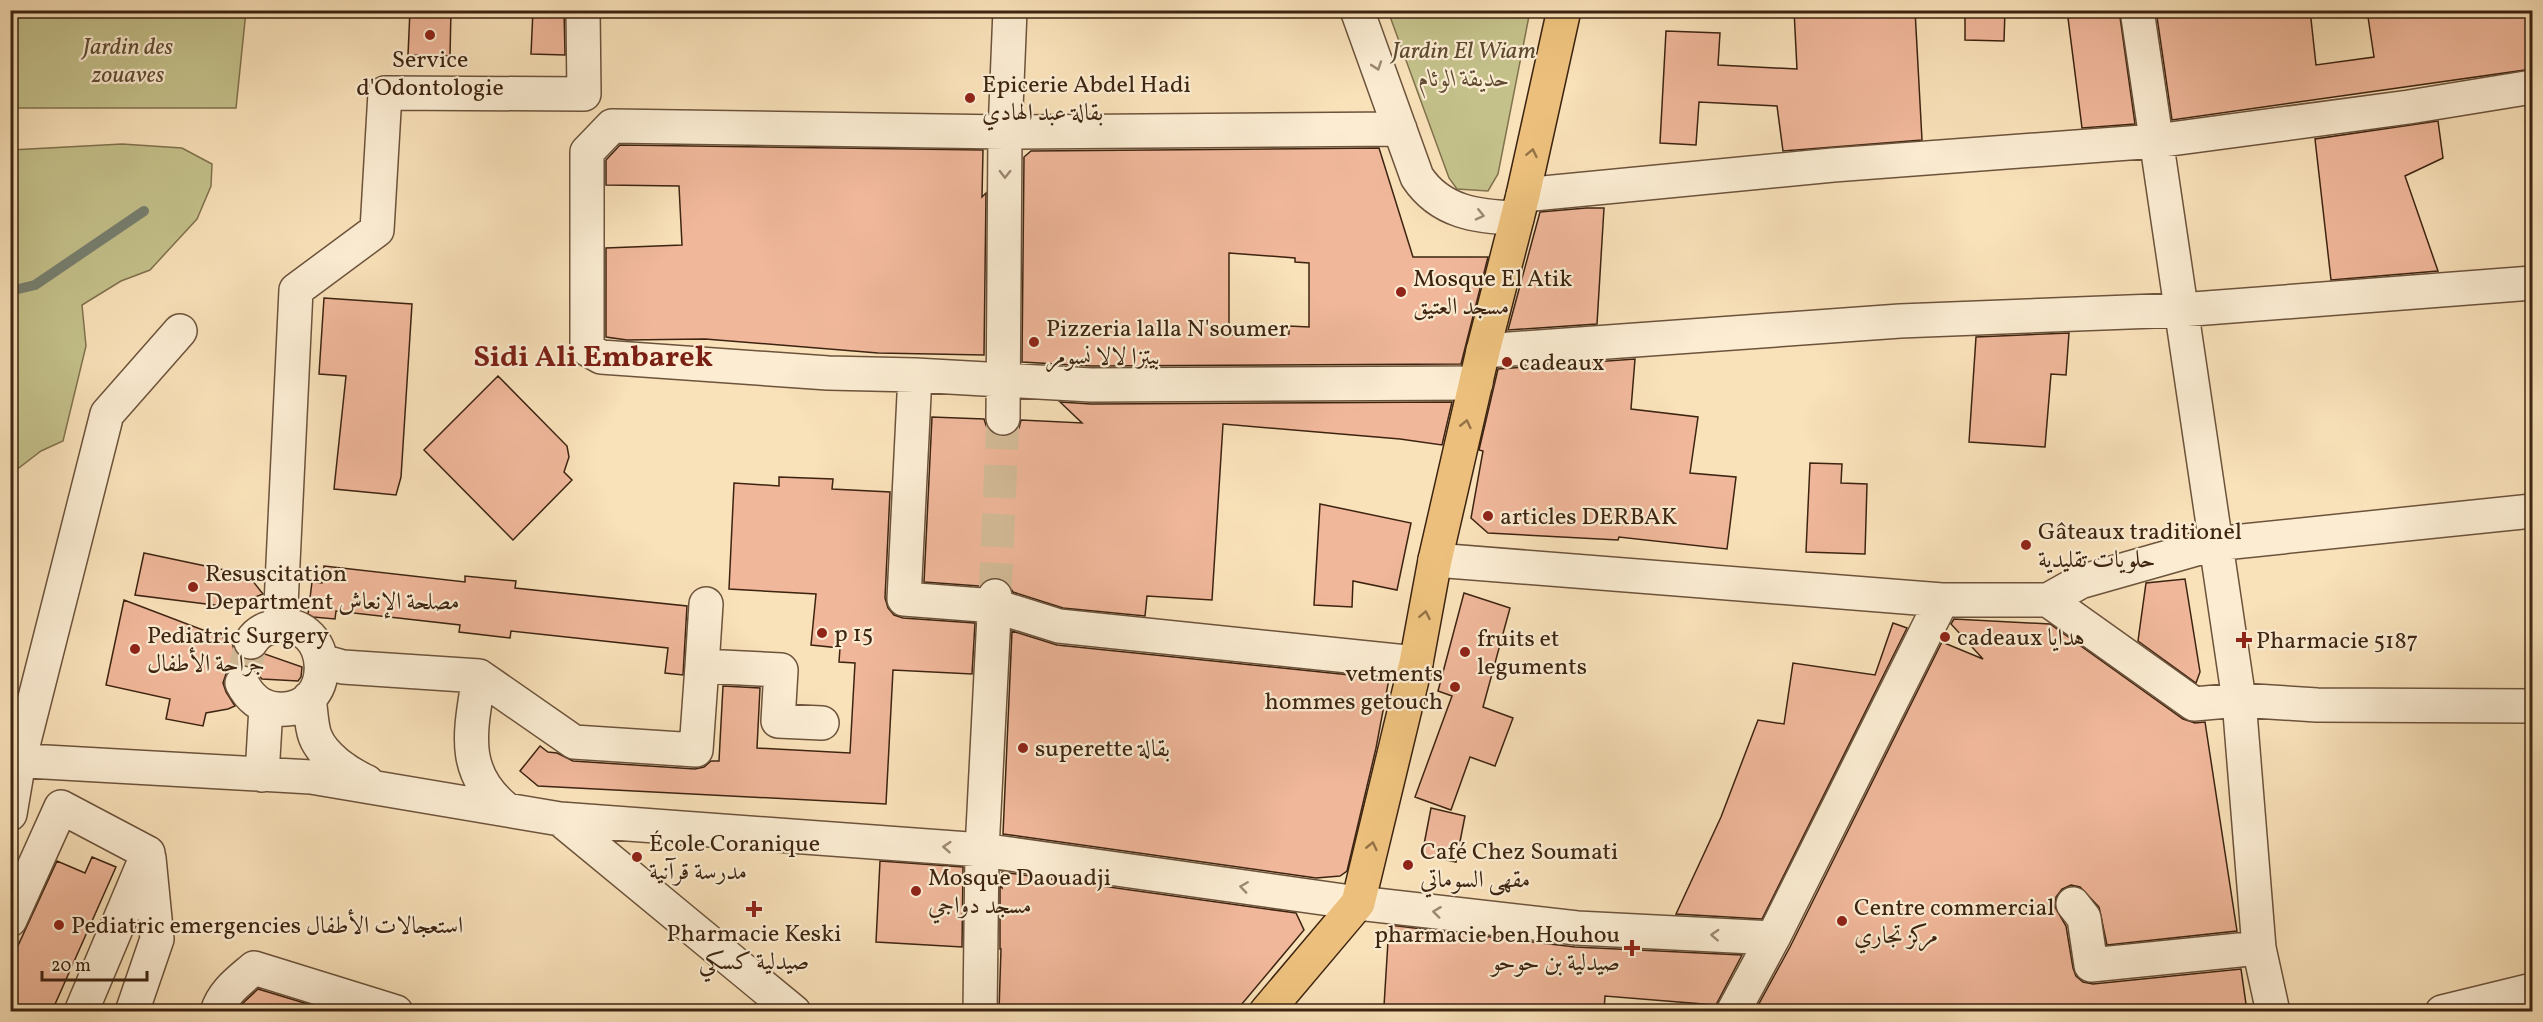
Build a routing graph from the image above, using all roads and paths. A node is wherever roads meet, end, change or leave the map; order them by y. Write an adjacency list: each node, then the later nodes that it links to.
1 (583, 10): 26 (street)
2 (1010, 10): 8 (street)
3 (1357, 10): 7 (street, one-way to 7)
4 (1564, 10): 10 (main road, one-way to 4)
5 (2137, 10): 9 (street)
6 (2532, 87): 9 (street)
7 (1400, 129): 8 (street); 10 (street, one-way to 10)
8 (1005, 132): 15 (street); 16 (street, one-way to 16)
9 (2156, 141): 10 (street); 12 (street)
10 (1520, 206): 14 (main road)
11 (2532, 283): 12 (street)
12 (2180, 310): 14 (street); 20 (street)
13 (180, 331): 38 (street)
14 (1484, 351): 17 (main road)
15 (915, 375): 16 (street); 24 (street)
16 (1002, 381): 17 (street); 18 (street)
17 (1476, 383): 21 (main road, one-way to 17)
18 (1003, 418)
19 (2532, 511): 20 (street)
20 (2214, 544): 23 (street); 34 (street)
21 (1435, 560): 22 (street); 29 (main road, one-way to 21)
22 (1942, 600): 23 (street); 49 (street)
23 (2048, 600): 34 (street)
24 (995, 601): 29 (street); 44 (street)
25 (706, 604): 30 (street)
26 (280, 626): 27 (street); 28 (street)
27 (251, 642)
28 (322, 661): 31 (street); 33 (street)
29 (1416, 663): 46 (main road, one-way to 29)
30 (702, 666): 31 (street); 37 (street)
31 (478, 676): 41 (street)
32 (242, 683): 36 (street)
33 (309, 698): 36 (street); 40 (street)
34 (2239, 700): 35 (street); 50 (street)
35 (2532, 706)
36 (266, 707): 39 (street)
37 (822, 723)
38 (14, 764): 39 (street); 42 (street)
39 (262, 775): 40 (street)
40 (393, 790): 41 (street)
41 (506, 809): 43 (street)
42 (10, 814)
43 (560, 819): 44 (street, one-way to 43); 56 (street)
44 (982, 849): 46 (street, one-way to 44); 57 (street)
45 (148, 853): 48 (street); 52 (street); 53 (street)
46 (1358, 903): 49 (street, one-way to 46); 58 (main road)
47 (2073, 904): 50 (street)
48 (10, 920)
49 (1773, 938): 59 (street)
50 (2259, 948): 60 (street)
51 (2532, 990): 61 (street)
52 (81, 1011)
53 (132, 1011)
54 (217, 1011): 55 (street)
55 (396, 1011)
56 (794, 1011)
57 (980, 1011)
58 (1266, 1011)
59 (1733, 1011)
60 (2273, 1011)
61 (2442, 1011)

